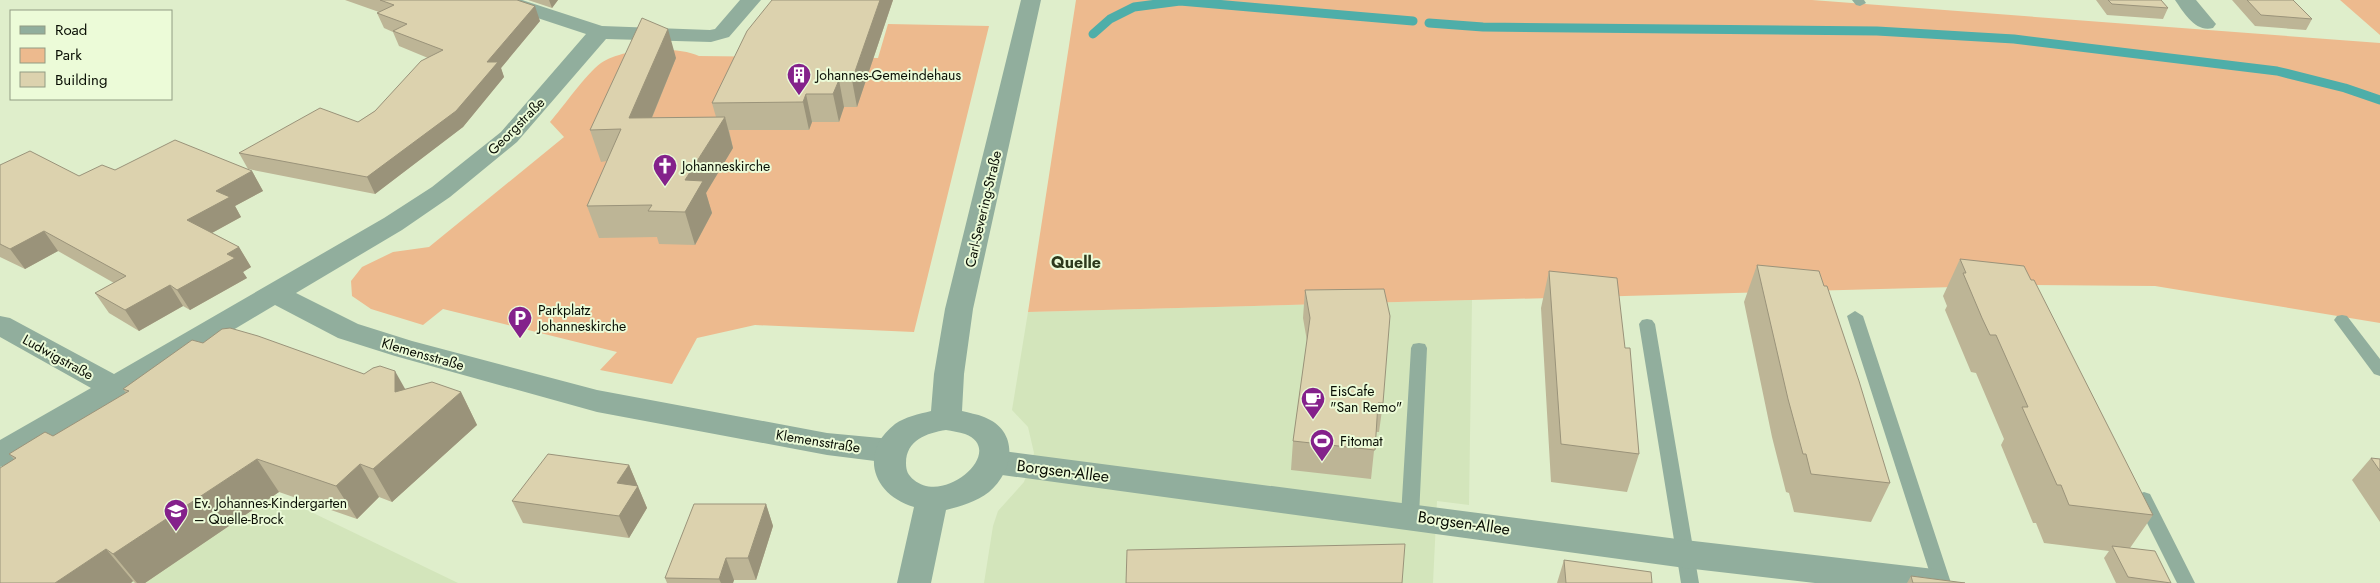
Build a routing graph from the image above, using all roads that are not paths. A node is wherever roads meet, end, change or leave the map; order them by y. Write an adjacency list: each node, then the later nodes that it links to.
1 (502, 0): 6 (street)
2 (751, 0): 6 (street)
3 (1030, 0): 15 (street, Carl-Severing-Straße)
4 (2185, 0): 5 (street)
5 (2206, 24)
6 (600, 32): 7 (street, Georgstraße)
7 (276, 294): 14 (street); 16 (street, Klemensstraße)
8 (1855, 316): 25 (lane)
9 (2342, 320): 13 (lane)
10 (1648, 324): 22 (lane)
11 (0, 325): 14 (street, Ludwigstraße)
12 (1420, 348): 21 (lane)
13 (2380, 370)
14 (115, 388): 17 (street)
15 (946, 419): 16 (street); 18 (street)
16 (891, 451): 20 (street)
17 (0, 455)
18 (995, 462): 20 (street); 21 (street, Borgsen-Allee)
19 (2138, 487): 26 (lane)
20 (932, 498): 23 (street)
21 (1410, 516): 22 (street, Borgsen-Allee)
22 (1688, 568): 24 (street, Borgsen-Allee)
23 (914, 583)
24 (1934, 583)
25 (1942, 583)
26 (2186, 583)

